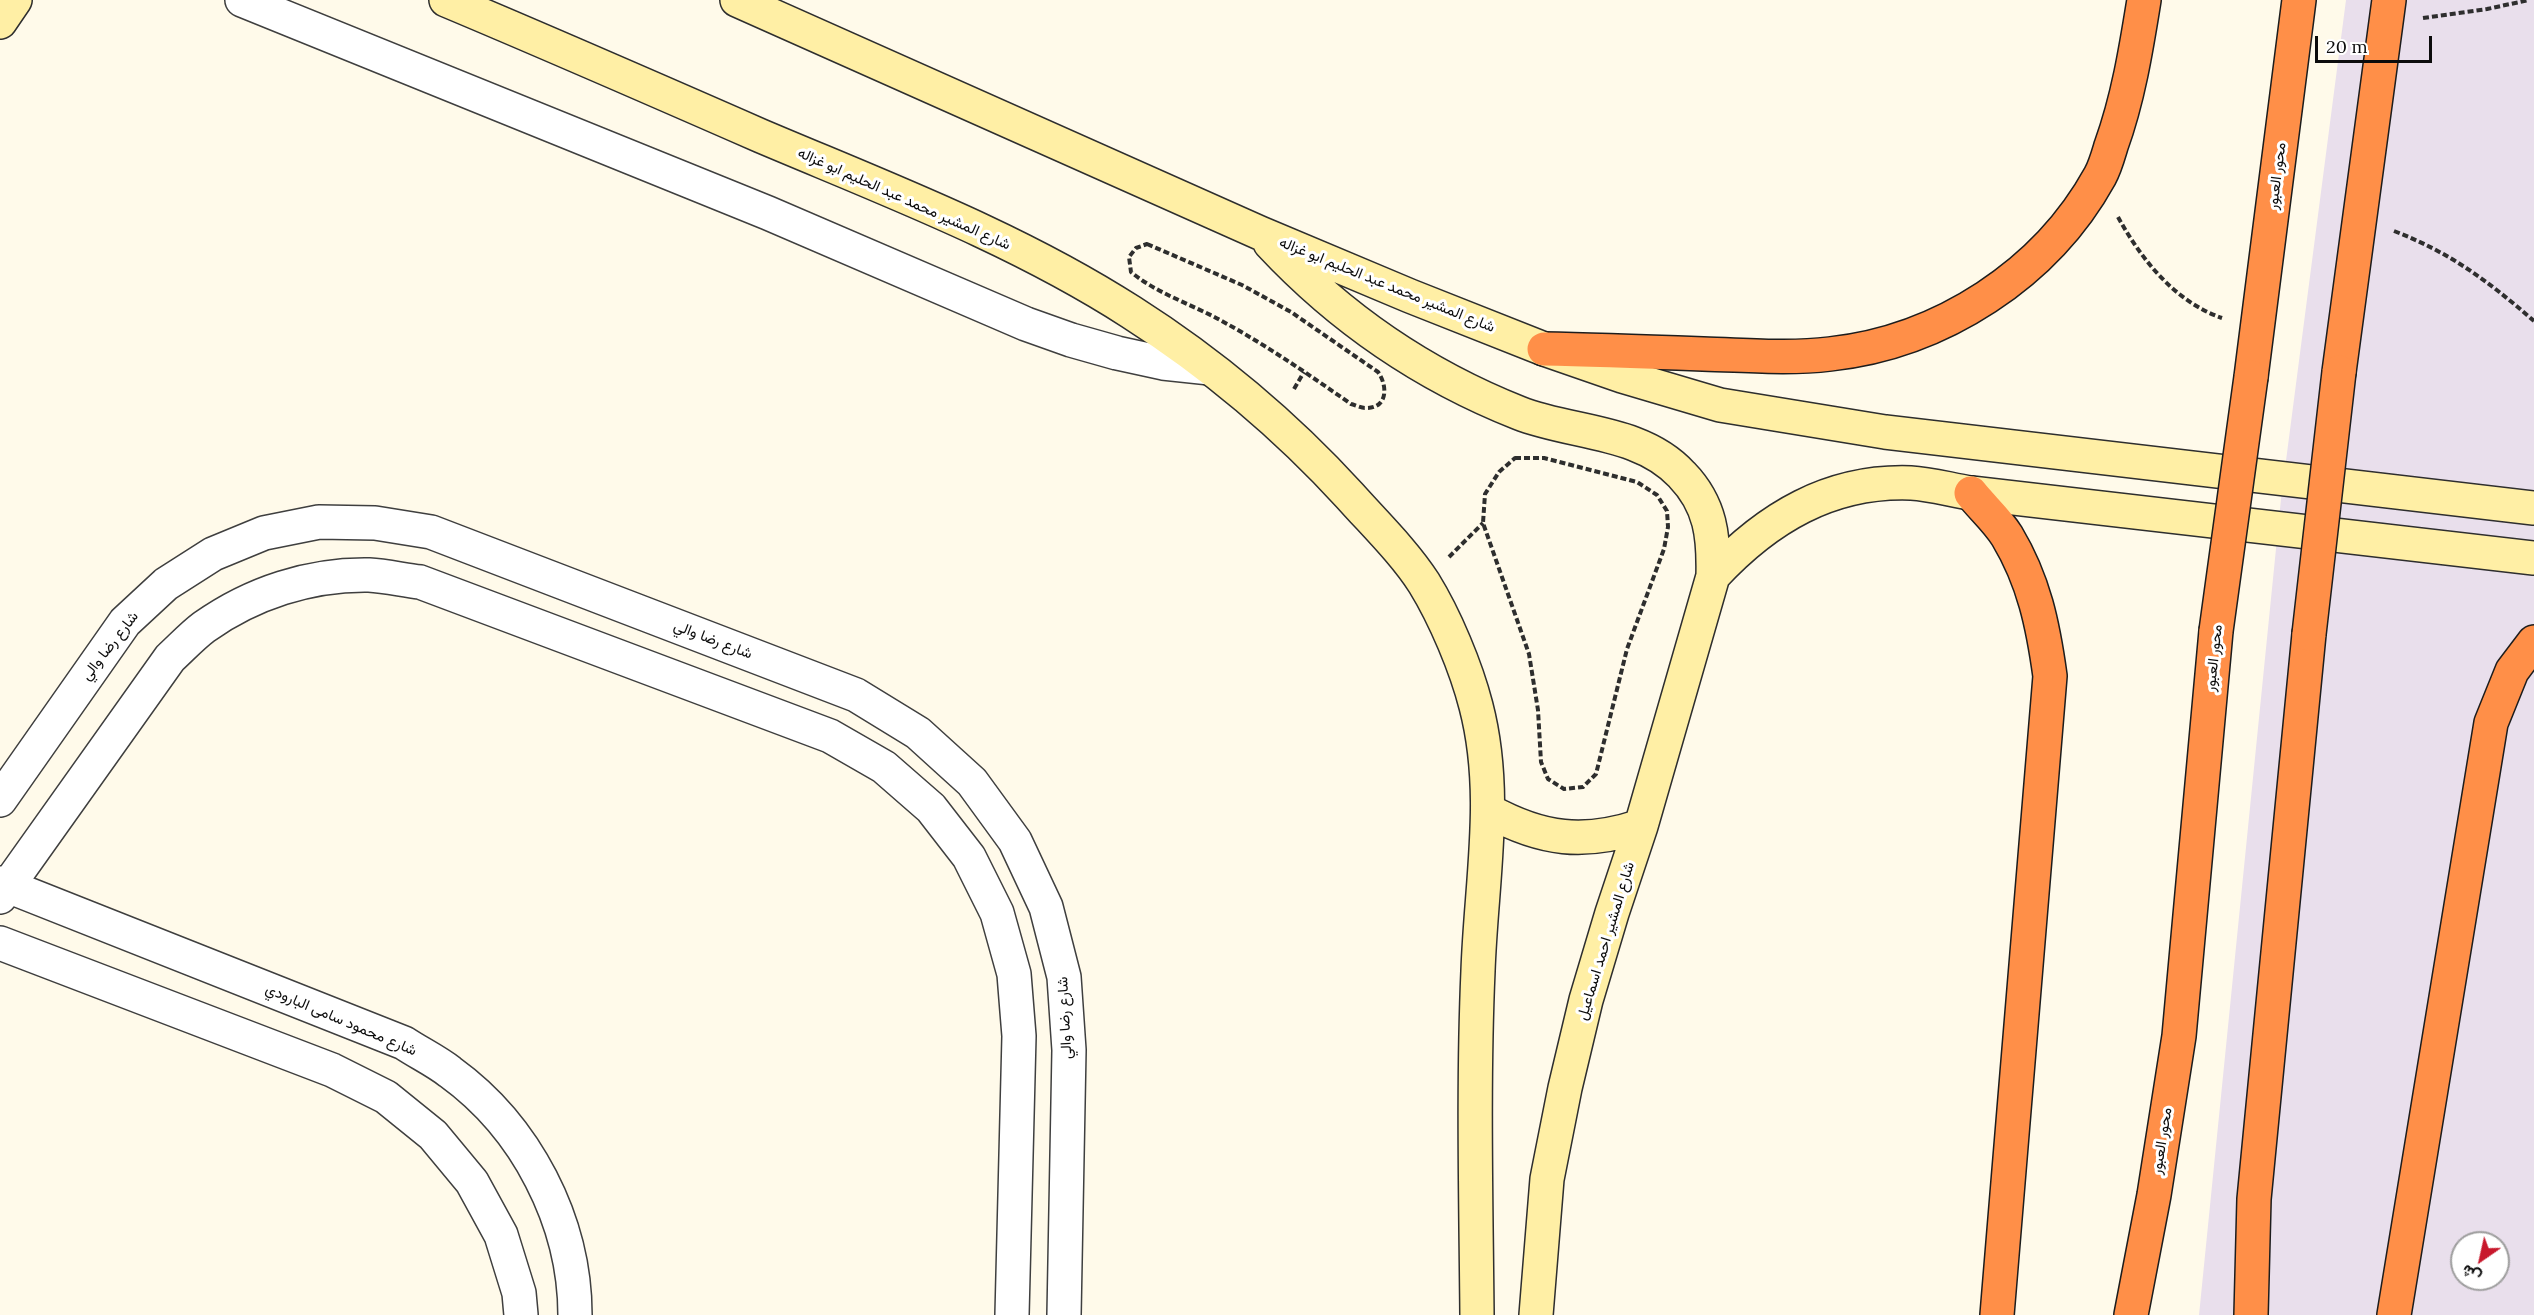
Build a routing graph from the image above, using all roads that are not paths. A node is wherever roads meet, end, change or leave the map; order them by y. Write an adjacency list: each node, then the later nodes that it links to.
1 (15, 0): 8 (street)
2 (242, 0): 11 (street)
3 (737, 0): 9 (street, شارع المشير محمد عبد الحليم ابو غزاله)
4 (2144, 0): 10 (highway)
5 (2299, 0): 33 (highway, محور العبور, bridge)
6 (2389, 0): 34 (highway, bridge)
7 (463, 4): 11 (street, شارع المشير محمد عبد الحليم ابو غزاله)
8 (0, 22)
9 (1260, 233): 10 (street, شارع المشير محمد عبد الحليم ابو غزاله); 15 (street)
10 (1544, 349): 13 (street, شارع المشير محمد عبد الحليم ابو غزاله)
11 (1210, 368): 20 (street, شارع المشير محمد عبد الحليم ابو غزاله)
12 (1971, 493): 14 (street); 15 (street); 32 (highway)
13 (2534, 508)
14 (2534, 558)
15 (1713, 576): 21 (street, شارع المشير احمد اسماعيل)
16 (575, 587): 17 (street); 19 (street, شارع رضا والي); 25 (street, شارع رضا والي)
17 (562, 635): 22 (street); 24 (street)
18 (2534, 642): 35 (highway)
19 (0, 800)
20 (1489, 811): 21 (street); 30 (street)
21 (1641, 826): 31 (street, شارع المشير احمد اسماعيل)
22 (3, 889): 27 (street, شارع محمود سامى البارودي)
23 (0, 943): 26 (street)
24 (1013, 1262): 25 (street); 28 (street)
25 (1065, 1263): 29 (street, شارع رضا والي)
26 (520, 1315)
27 (575, 1315)
28 (1012, 1315)
29 (1064, 1315)
30 (1477, 1315)
31 (1536, 1315)
32 (1997, 1315)
33 (2131, 1315)
34 (2251, 1315)
35 (2394, 1315)

